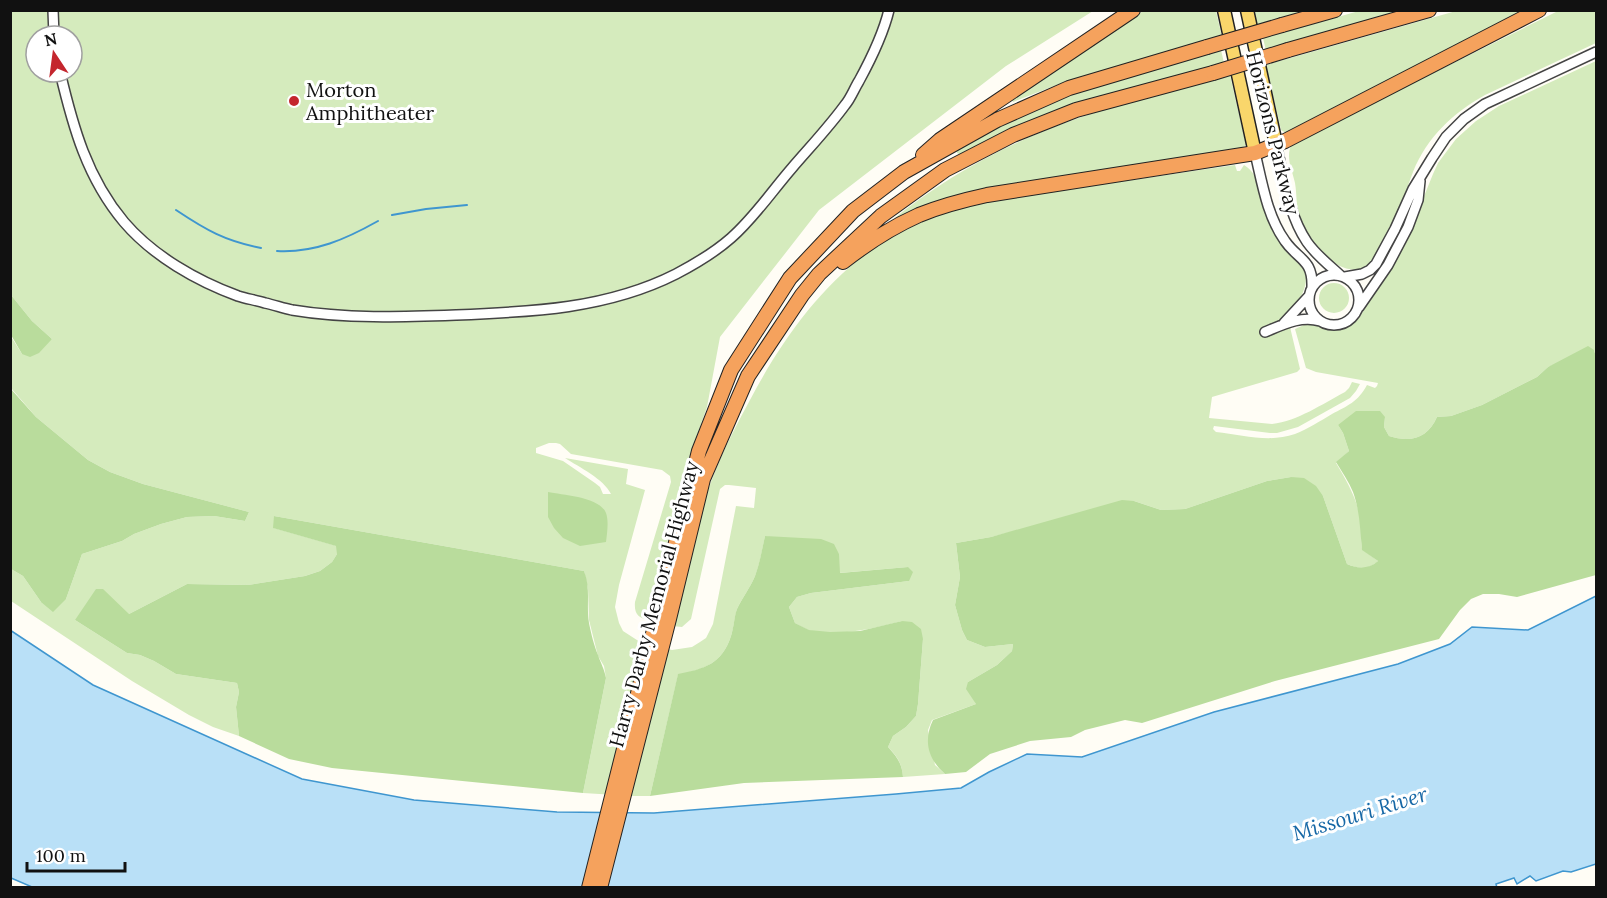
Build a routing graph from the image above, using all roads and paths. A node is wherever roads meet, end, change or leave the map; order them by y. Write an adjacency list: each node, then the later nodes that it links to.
1 (889, 10): 9 (street)
2 (1133, 10): 12 (highway)
3 (1224, 10): 11 (main road, Horizons Parkway)
4 (1247, 10): 10 (main road, Horizons Parkway)
5 (1335, 10): 12 (highway, Harry Darby Memorial Highway, bridge)
6 (1429, 10): 16 (highway, Harry Darby Memorial Highway, bridge)
7 (1539, 10): 10 (highway)
8 (1596, 52): 13 (street)
9 (63, 84)
10 (1276, 144): 11 (highway); 14 (street, Horizons Parkway)
11 (1255, 153): 15 (street, Horizons Parkway); 16 (highway)
12 (904, 172): 21 (highway, Harry Darby Memorial Highway)
13 (1420, 177): 14 (street); 17 (street)
14 (1343, 276): 15 (street); 17 (street)
15 (1310, 292): 18 (street); 19 (street)
16 (801, 295): 21 (highway, Harry Darby Memorial Highway)
17 (1356, 311): 18 (street)
18 (1321, 321): 19 (street)
19 (1284, 323): 20 (street)
20 (1265, 332)
21 (663, 618): 22 (highway, Harry Darby Memorial Highway); 23 (highway, Harry Darby Memorial Highway)
22 (589, 888)
23 (600, 888)

